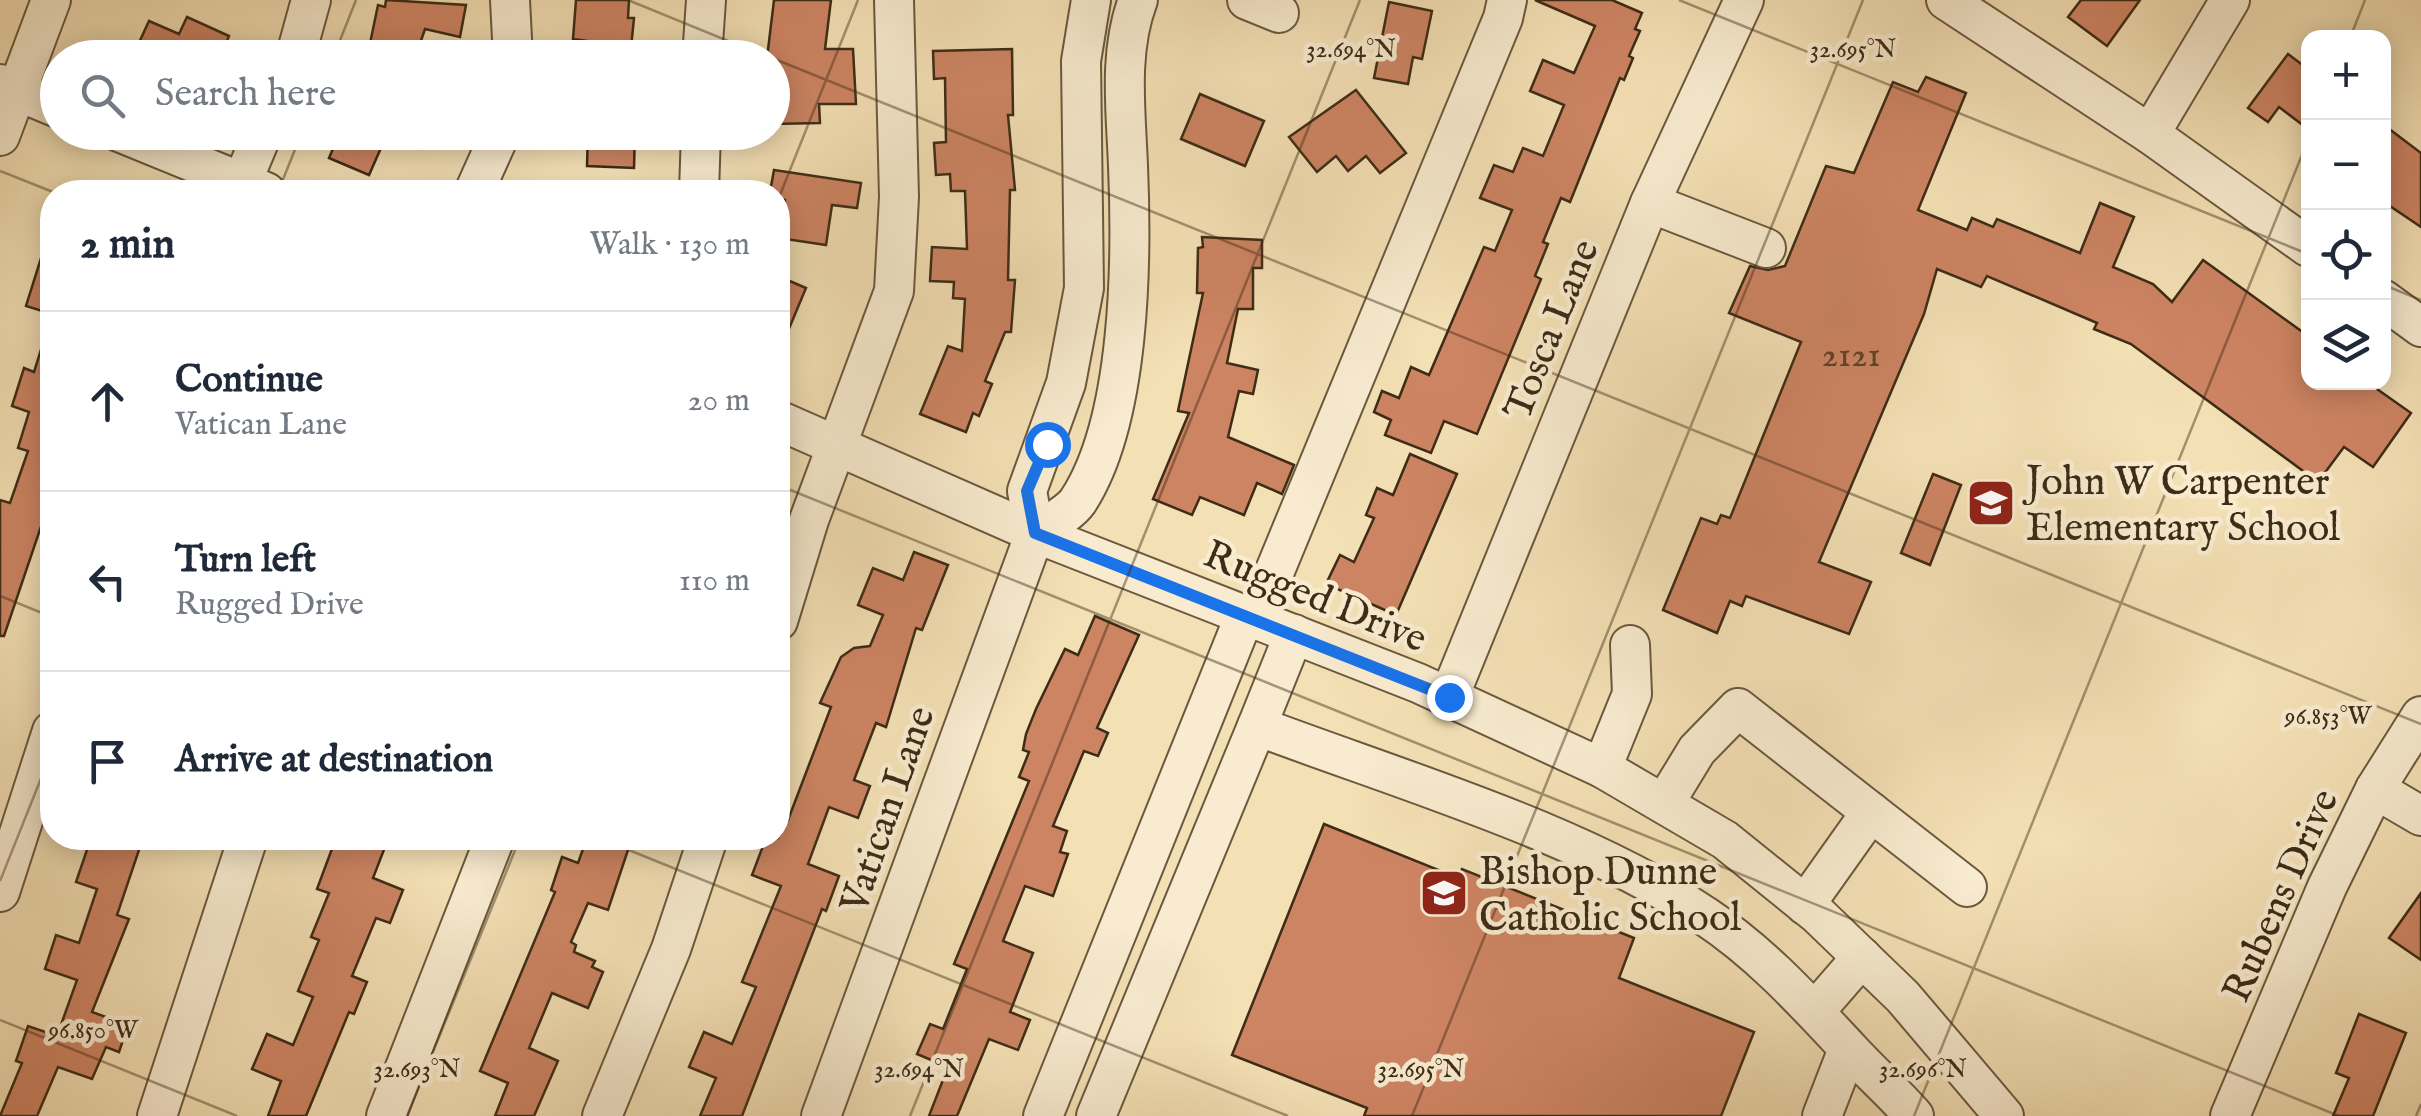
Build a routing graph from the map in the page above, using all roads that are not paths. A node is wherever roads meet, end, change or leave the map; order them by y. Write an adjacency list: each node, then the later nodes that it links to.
1 (51, 0): 15 (street)
2 (312, 0): 12 (street)
3 (510, 0): 13 (street)
4 (706, 0): 14 (street)
5 (894, 0): 33 (street)
6 (1091, 0): 34 (street, Vatican Lane)
7 (1138, 0): 34 (street)
8 (1507, 0): 36 (street)
9 (1744, 0): 27 (street, Tosca Lane)
10 (2230, 0): 17 (street)
11 (1969, 6): 17 (street)
12 (301, 40)
13 (512, 40)
14 (703, 40)
15 (9, 88): 16 (street); 18 (street)
16 (40, 101)
17 (2150, 134): 28 (street)
18 (0, 136)
19 (160, 150): 23 (street)
20 (259, 150): 24 (street)
21 (492, 150): 25 (street)
22 (700, 150): 26 (street)
23 (228, 180)
24 (251, 180)
25 (479, 180)
26 (699, 180)
27 (1650, 203): 29 (street); 39 (street, Tosca Lane)
28 (2301, 241)
29 (1766, 248)
30 (2391, 305): 31 (street)
31 (2421, 327)
32 (790, 425): 33 (street, Rugged Drive)
33 (836, 446): 34 (street, Rugged Drive); 35 (street)
34 (1035, 533): 36 (street, Rugged Drive); 60 (street, Vatican Lane)
35 (790, 585)
36 (1250, 617): 37 (street, Rugged Drive); 61 (street)
37 (1294, 634): 39 (street, Rugged Drive); 41 (street)
38 (1630, 644): 43 (street)
39 (1449, 697): 43 (street, Rugged Drive)
40 (2421, 716): 44 (street, Rubens Drive)
41 (1257, 726): 55 (street); 62 (street)
42 (40, 768): 52 (street)
43 (1602, 768): 45 (street, Rugged Drive)
44 (2375, 789): 47 (street); 66 (street, Rubens Drive)
45 (1664, 804): 46 (street); 53 (street, Rugged Drive)
46 (1871, 812): 51 (street); 53 (street)
47 (2421, 816)
48 (244, 850): 57 (street)
49 (490, 850): 58 (street)
50 (704, 850): 59 (street)
51 (1967, 887)
52 (0, 892)
53 (1805, 904): 54 (street, Rugged Drive)
54 (1862, 957): 55 (street); 65 (street, Rugged Drive)
55 (1816, 1010): 56 (street)
56 (1848, 1048): 63 (street); 64 (street)
57 (157, 1116)
58 (386, 1116)
59 (602, 1116)
60 (822, 1116)
61 (1044, 1116)
62 (1096, 1116)
63 (1822, 1116)
64 (1914, 1116)
65 (2004, 1116)
66 (2230, 1116)

